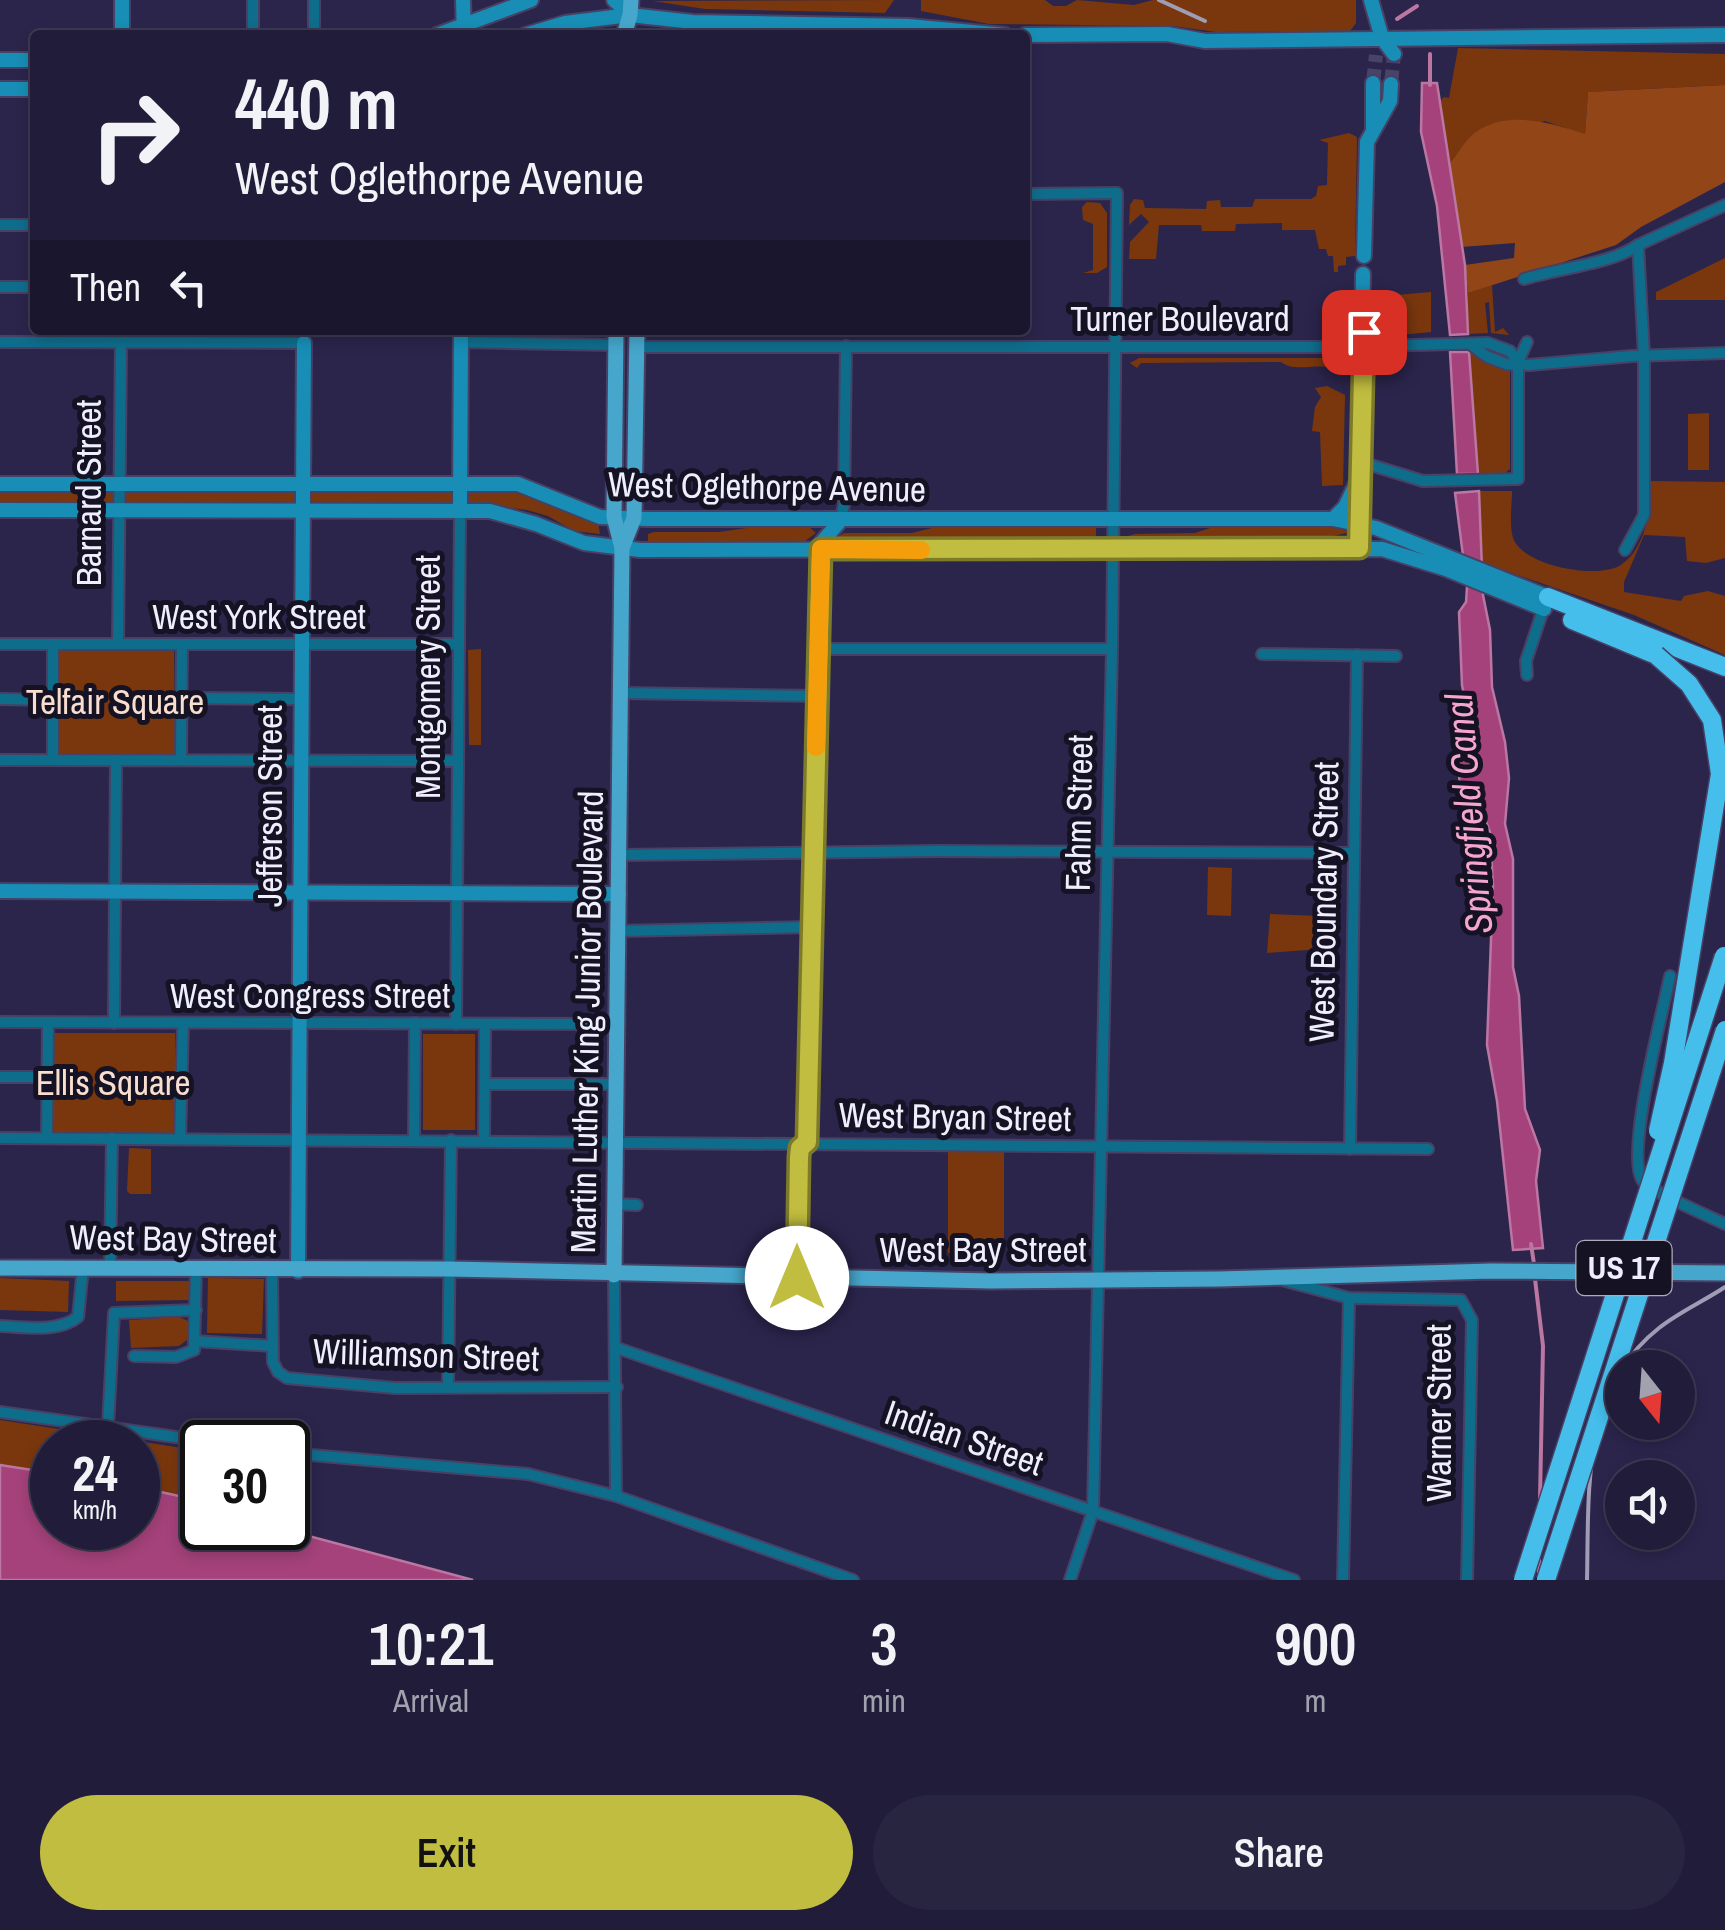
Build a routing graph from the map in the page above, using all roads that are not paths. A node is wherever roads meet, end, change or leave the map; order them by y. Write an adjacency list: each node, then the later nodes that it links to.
1 (122, 0): 9 (main road)
2 (253, 0): 10 (street)
3 (314, 0): 11 (street)
4 (463, 0): 12 (main road)
5 (531, 0): 12 (main road)
6 (614, 0): 8 (main road)
7 (1371, 0): 17 (main road)
8 (631, 8): 13 (main road); 14 (main road)
9 (122, 30)
10 (253, 30)
11 (314, 30)
12 (464, 30)
13 (542, 30)
14 (952, 30)
15 (1030, 35): 17 (main road)
16 (1725, 35): 17 (main road)
17 (1382, 38): 18 (main road); 19 (main road)
18 (1394, 54)
19 (1376, 55)
20 (0, 60): 21 (main road)
21 (30, 60)
22 (1373, 83): 26 (main road)
23 (1391, 84): 26 (main road)
24 (0, 89): 25 (main road)
25 (30, 89)
26 (1372, 127): 32 (main road)
27 (1030, 194): 49 (street, Fahm Street)
28 (1725, 205): 31 (street)
29 (0, 225): 30 (street)
30 (30, 225)
31 (1638, 245): 34 (street); 51 (street)
32 (1364, 256)
33 (1364, 274): 48 (main road)
34 (1524, 280)
35 (0, 287): 36 (street)
36 (30, 287)
37 (62, 336): 43 (street); 44 (street)
38 (183, 336): 44 (street); 45 (street)
39 (461, 336): 40 (street); 57 (main road, Montgomery Street)
40 (495, 336): 41 (street)
41 (616, 338): 62 (main road, Martin Luther King Junior Boulevard)
42 (637, 338): 47 (street, Turner Boulevard); 63 (main road, Martin Luther King Junior Boulevard)
43 (0, 342)
44 (122, 342): 55 (street, Barnard Street)
45 (304, 342): 56 (main road, Jefferson Street)
46 (1527, 342): 52 (street)
47 (846, 346): 49 (street, Turner Boulevard); 64 (street)
48 (1364, 346): 49 (street, Turner Boulevard); 52 (street, Turner Boulevard); 53 (main road)
49 (1114, 347): 65 (street, Fahm Street)
50 (1725, 354): 51 (street)
51 (1644, 356): 52 (street); 72 (street)
52 (1518, 362): 53 (street)
53 (1361, 468): 66 (main road); 67 (main road)
54 (0, 484): 55 (main road, West Oglethorpe Avenue)
55 (119, 484): 56 (main road, West Oglethorpe Avenue); 60 (street, Barnard Street)
56 (302, 485): 57 (main road, West Oglethorpe Avenue); 61 (main road, Jefferson Street)
57 (460, 485): 59 (main road, Montgomery Street); 62 (main road, West Oglethorpe Avenue)
58 (0, 510): 60 (main road, West Oglethorpe Avenue)
59 (460, 510): 61 (main road, West Oglethorpe Avenue); 68 (main road, West Oglethorpe Avenue); 80 (street, Montgomery Street)
60 (119, 511): 61 (main road, West Oglethorpe Avenue); 77 (street, Barnard Street)
61 (302, 511): 79 (main road, Jefferson Street)
62 (614, 518): 63 (main road, West Oglethorpe Avenue); 68 (main road, Martin Luther King Junior Boulevard)
63 (634, 518): 64 (main road, West Oglethorpe Avenue); 68 (main road, Martin Luther King Junior Boulevard)
64 (841, 520): 65 (main road, West Oglethorpe Avenue); 70 (main road)
65 (1112, 520): 66 (main road, West Oglethorpe Avenue); 71 (street, Fahm Street)
66 (1333, 520): 67 (main road, West Oglethorpe Avenue)
67 (1360, 525): 69 (main road); 73 (main road, West Oglethorpe Avenue)
68 (622, 548): 70 (main road, West Oglethorpe Avenue); 88 (main road, Martin Luther King Junior Boulevard)
69 (1359, 548): 71 (main road, West Oglethorpe Avenue); 73 (main road, West Oglethorpe Avenue)
70 (821, 549): 71 (main road, West Oglethorpe Avenue); 81 (street)
71 (1112, 550): 82 (street, Fahm Street)
72 (1625, 550)
73 (1445, 562): 74 (main road)
74 (1537, 599): 86 (highway); 87 (street); 140 (highway, bridge)
75 (0, 644): 76 (street, West York Street)
76 (53, 644): 77 (street, West York Street); 93 (street)
77 (118, 644): 78 (street, West York Street)
78 (182, 644): 79 (street, West York Street); 90 (street)
79 (301, 644): 80 (street, West York Street); 92 (main road, Jefferson Street)
80 (458, 644): 99 (street, Montgomery Street)
81 (819, 648): 82 (street); 89 (street)
82 (1112, 649): 100 (street, Fahm Street)
83 (1262, 654): 84 (street)
84 (1358, 655): 85 (street); 101 (street, West Boundary Street)
85 (1396, 656)
86 (1725, 667)
87 (1527, 675)
88 (622, 693): 89 (street); 103 (main road, Martin Luther King Junior Boulevard)
89 (817, 696): 102 (street)
90 (181, 698): 92 (street); 97 (street)
91 (0, 699): 93 (street)
92 (301, 699): 98 (main road, Jefferson Street)
93 (53, 700): 95 (street)
94 (0, 760): 95 (street)
95 (52, 760): 96 (street)
96 (116, 760): 97 (street); 105 (street)
97 (181, 760): 98 (street)
98 (300, 760): 99 (street); 106 (main road, Jefferson Street)
99 (458, 760): 107 (street, Montgomery Street)
100 (1106, 852): 101 (street); 102 (street); 137 (street, Fahm Street)
101 (1354, 852): 138 (street, West Boundary Street)
102 (814, 854): 103 (street); 109 (street)
103 (620, 855): 108 (main road, Martin Luther King Junior Boulevard)
104 (0, 891): 105 (main road)
105 (115, 892): 106 (main road); 115 (street)
106 (299, 892): 107 (main road); 117 (main road, Jefferson Street)
107 (457, 893): 108 (main road); 119 (street, Montgomery Street)
108 (620, 894): 110 (main road, Martin Luther King Junior Boulevard)
109 (812, 927): 110 (street); 136 (street)
110 (619, 932): 121 (main road, Martin Luther King Junior Boulevard)
111 (1725, 954): 140 (highway, US 17, bridge)
112 (1670, 976): 143 (street)
113 (0, 1022): 114 (street, West Congress Street)
114 (48, 1022): 115 (street, West Congress Street); 124 (street)
115 (114, 1022): 116 (street, West Congress Street)
116 (183, 1022): 117 (street, West Congress Street); 130 (street)
117 (298, 1023): 118 (street, West Congress Street); 131 (main road, Jefferson Street)
118 (415, 1024): 119 (street, West Congress Street); 132 (street)
119 (456, 1024): 120 (street, West Congress Street)
120 (485, 1024): 121 (street, West Congress Street); 125 (street)
121 (619, 1024): 126 (main road, Martin Luther King Junior Boulevard)
122 (1725, 1030): 178 (highway, US 17, bridge)
123 (0, 1077): 124 (street)
124 (46, 1077): 128 (street)
125 (485, 1084): 126 (street); 134 (street)
126 (618, 1084): 135 (main road, Martin Luther King Junior Boulevard)
127 (0, 1138): 128 (street, West Bryan Street)
128 (47, 1138): 129 (street, West Bryan Street)
129 (112, 1138): 130 (street, West Bryan Street); 146 (street)
130 (180, 1139): 131 (street, West Bryan Street)
131 (298, 1139): 132 (street, West Bryan Street); 150 (main road, Jefferson Street)
132 (414, 1140): 133 (street, West Bryan Street)
133 (450, 1140): 134 (street, West Bryan Street); 147 (street)
134 (484, 1140): 135 (street, West Bryan Street)
135 (617, 1141): 136 (street, West Bryan Street); 141 (main road, Martin Luther King Junior Boulevard)
136 (807, 1142): 137 (street, West Bryan Street); 153 (street)
137 (1101, 1146): 138 (street, West Bryan Street); 155 (street, Fahm Street)
138 (1350, 1149): 139 (street, West Bryan Street)
139 (1428, 1149)
140 (1645, 1203): 177 (highway, US 17, bridge)
141 (615, 1204): 142 (street); 152 (main road, Martin Luther King Junior Boulevard)
142 (637, 1205)
143 (1725, 1224)
144 (0, 1268): 145 (main road, West Bay Street)
145 (83, 1268): 146 (main road, West Bay Street); 158 (street)
146 (110, 1269): 148 (main road, West Bay Street)
147 (449, 1269): 150 (main road, West Bay Street); 152 (main road, West Bay Street); 163 (street)
148 (196, 1270): 149 (main road, West Bay Street); 157 (street)
149 (272, 1270): 150 (main road, West Bay Street); 160 (street, Williamson Street)
150 (298, 1271)
151 (1725, 1273): 154 (main road, West Bay Street, bridge)
152 (614, 1274): 153 (main road, West Bay Street); 161 (street, Martin Luther King Junior Boulevard)
153 (797, 1278): 155 (main road, West Bay Street)
154 (1273, 1278): 155 (main road, West Bay Street); 156 (street)
155 (1099, 1280): 170 (street, Fahm Street)
156 (1348, 1298): 175 (street); 176 (street, Warner Street)
157 (196, 1310): 159 (street); 167 (street)
158 (0, 1326)
159 (194, 1341): 160 (street); 162 (street)
160 (272, 1346): 163 (street, Williamson Street)
161 (617, 1348): 164 (street, Martin Luther King Junior Boulevard); 170 (street, Indian Street)
162 (134, 1356)
163 (448, 1387): 164 (street, Williamson Street)
164 (616, 1388): 169 (street, Martin Luther King Junior Boulevard)
165 (0, 1412): 166 (street)
166 (62, 1420)
167 (108, 1420)
168 (310, 1455): 169 (street)
169 (616, 1496): 172 (street)
170 (1093, 1511): 171 (street, Indian Street); 173 (street, Fahm Street)
171 (1279, 1578): 174 (street, Indian Street)
172 (853, 1580)
173 (1070, 1580)
174 (1294, 1580)
175 (1343, 1580)
176 (1466, 1580)
177 (1523, 1580)
178 (1546, 1580)

